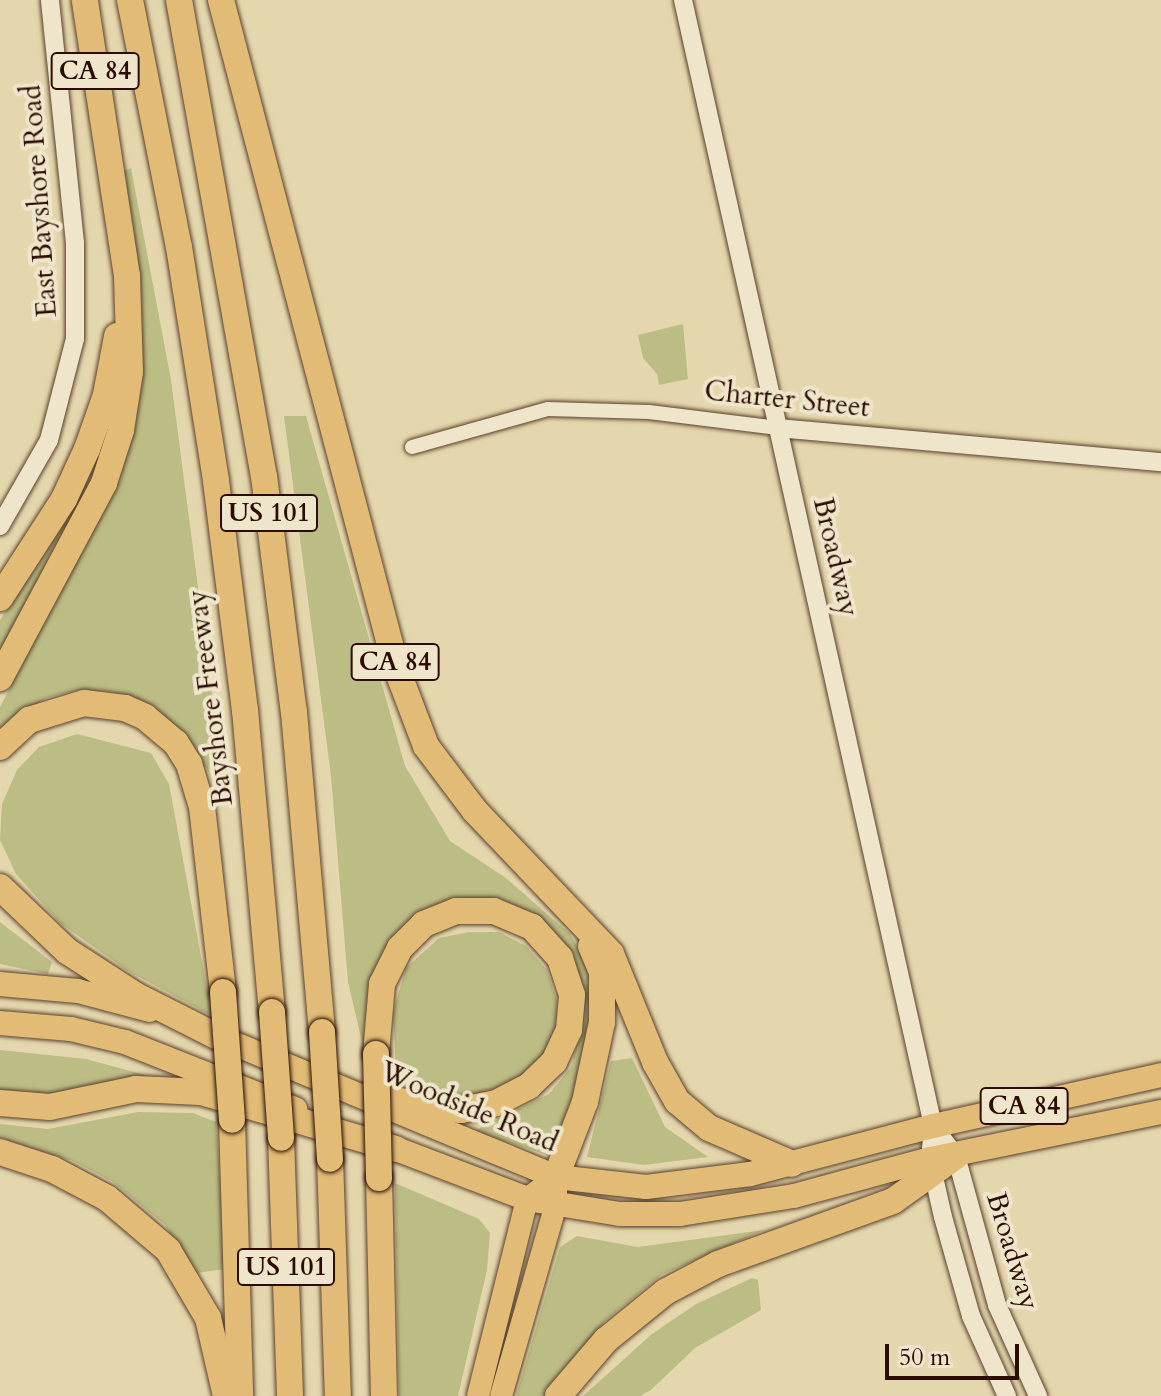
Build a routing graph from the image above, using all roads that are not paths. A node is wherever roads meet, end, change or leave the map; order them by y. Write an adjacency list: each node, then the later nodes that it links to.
1 (50, 0): 11 (street, East Bayshore Road)
2 (85, 0): 7 (highway, CA 84)
3 (130, 0): 34 (highway, Bayshore Freeway / US 101, bridge)
4 (179, 0): 35 (highway, US 101, bridge)
5 (221, 0): 16 (highway, CA 84)
6 (683, 0): 8 (street, Broadway)
7 (105, 142): 12 (highway); 13 (highway)
8 (778, 428): 9 (street, Charter Street); 10 (street, Charter Street); 24 (street, Broadway)
9 (412, 447)
10 (1161, 462)
11 (0, 526)
12 (0, 598)
13 (0, 678)
14 (0, 747): 33 (highway, bridge)
15 (0, 887): 19 (highway)
16 (582, 922): 28 (highway); 29 (highway)
17 (0, 984): 19 (highway, Woodside Road)
18 (0, 1023): 25 (highway)
19 (216, 1036): 21 (highway, Woodside Road)
20 (1161, 1075): 24 (highway, Woodside Road / CA 84)
21 (367, 1096): 29 (highway, Woodside Road); 36 (highway, bridge)
22 (0, 1103): 25 (highway)
23 (1161, 1112): 27 (highway, CA 84)
24 (933, 1126): 27 (street, Broadway); 27 (street, Broadway); 28 (highway, Woodside Road / CA 84)
25 (396, 1149): 30 (highway, CA 84)
26 (0, 1152): 32 (highway)
27 (940, 1163): 31 (highway, CA 84); 39 (highway); 40 (street, Broadway); 41 (street, Broadway)
28 (792, 1164): 29 (highway, Woodside Road)
29 (556, 1177): 30 (main road); 31 (main road)
30 (527, 1199): 31 (highway, CA 84); 37 (main road)
31 (556, 1204): 38 (main road)
32 (226, 1396)
33 (240, 1396)
34 (290, 1396)
35 (338, 1396)
36 (384, 1396)
37 (478, 1396)
38 (501, 1396)
39 (558, 1396)
40 (1007, 1396)
41 (1038, 1396)

